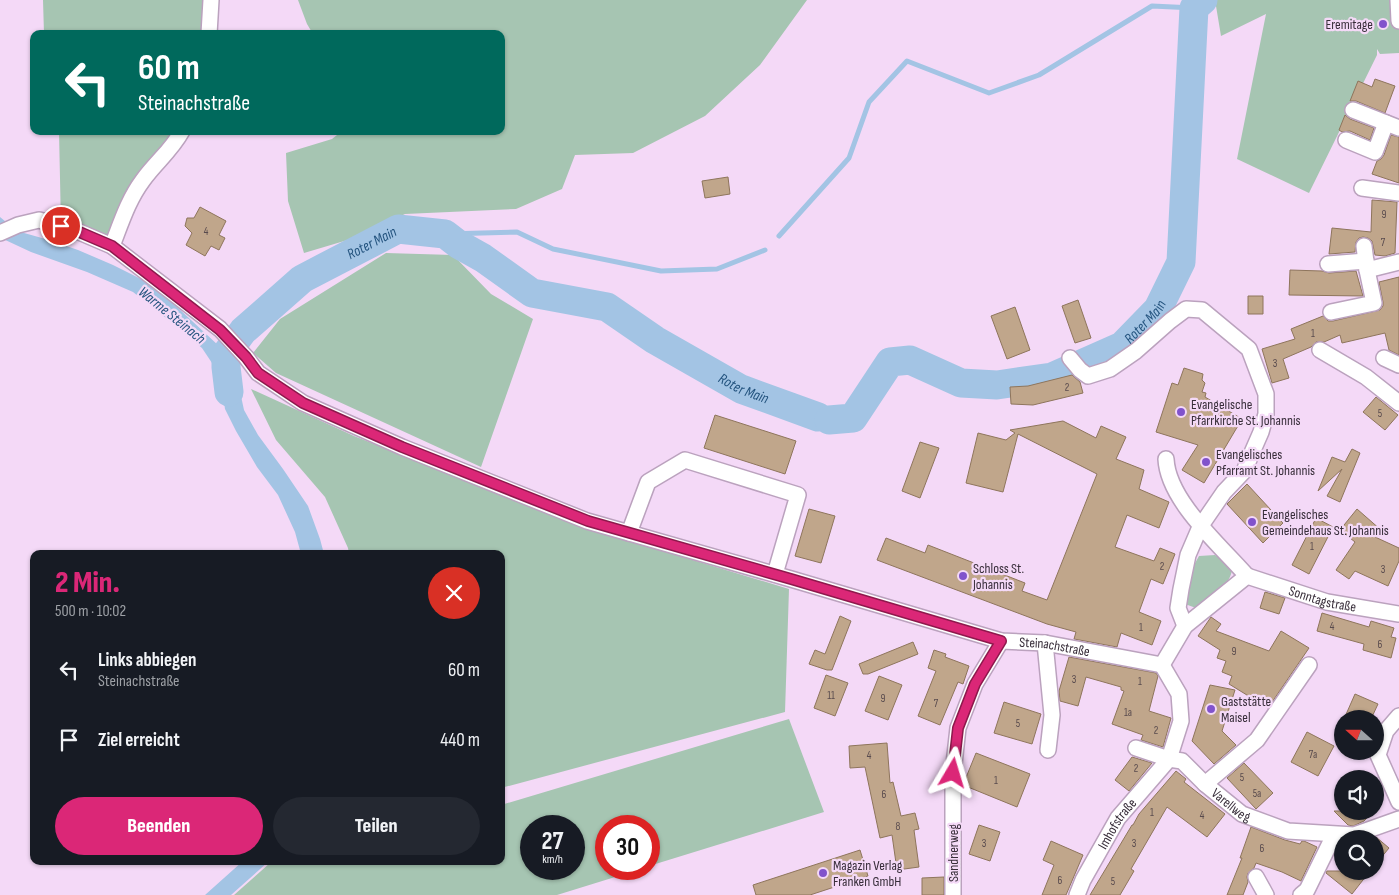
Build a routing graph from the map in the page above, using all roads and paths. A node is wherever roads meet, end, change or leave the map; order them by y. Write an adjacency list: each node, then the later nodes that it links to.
1 (211, 0): 4 (street)
2 (1398, 0): 3 (street)
3 (1399, 21)
4 (209, 30)
5 (1353, 110): 6 (street)
6 (1392, 126): 8 (street)
7 (180, 135): 12 (street)
8 (1346, 140)
9 (1362, 188): 10 (street)
10 (1399, 193)
11 (0, 233): 12 (street, Steinachstraße)
12 (112, 246): 24 (street, Steinachstraße)
13 (1366, 259): 14 (street); 15 (street); 16 (street)
14 (1399, 262)
15 (1328, 264)
16 (1331, 312)
17 (1320, 350): 21 (street)
18 (1070, 358): 23 (street)
19 (1384, 358): 20 (street)
20 (1399, 365)
21 (1399, 403)
22 (1166, 459): 23 (street)
23 (1200, 527): 26 (street); 28 (street)
24 (629, 533): 25 (street, Steinachstraße); 25 (street)
25 (775, 574): 29 (street, Steinachstraße)
26 (1247, 576): 27 (street, Sonntagstraße); 28 (street)
27 (1399, 614)
28 (1185, 626): 31 (street)
29 (1001, 641): 30 (street, Steinachstraße); 43 (street, Sandnerweg)
30 (1045, 643): 31 (street, Steinachstraße); 35 (street)
31 (1162, 665): 36 (street)
32 (1309, 665): 37 (street)
33 (1399, 716): 38 (street)
34 (1136, 748): 36 (street, Varellweg)
35 (1048, 750)
36 (1169, 759): 37 (street, Varellweg); 44 (street, Imhofstraße)
37 (1205, 784): 41 (street, Varellweg)
38 (1399, 802)
39 (1399, 819): 40 (street, Varellweg)
40 (1368, 830)
41 (1334, 835): 46 (street)
42 (1256, 877): 45 (street)
43 (953, 895)
44 (1077, 895)
45 (1266, 895)
46 (1301, 895)

